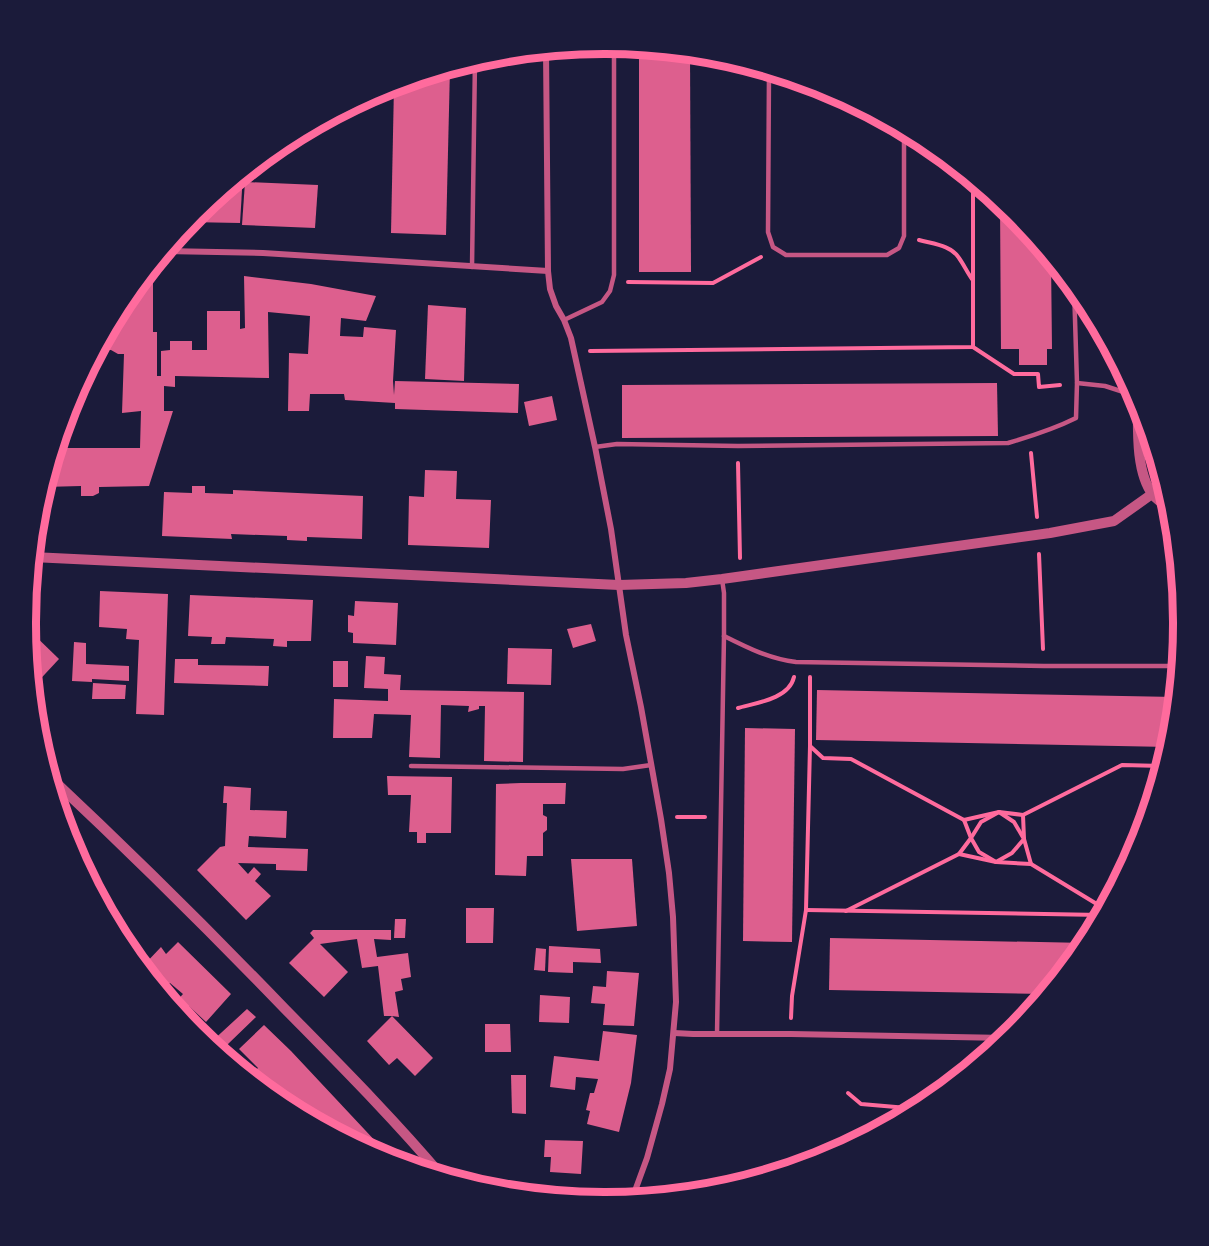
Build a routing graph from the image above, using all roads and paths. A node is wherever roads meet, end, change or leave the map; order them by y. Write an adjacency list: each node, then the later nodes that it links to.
1 (614, 55): 13 (lane)
2 (546, 58): 11 (street)
3 (475, 70): 10 (lane)
4 (769, 79): 8 (lane)
5 (904, 140): 7 (lane)
6 (973, 191): 12 (path)
7 (904, 236): 8 (lane); 12 (path)
8 (773, 247): 13 (path)
9 (174, 251): 10 (street)
10 (472, 267): 11 (street)
11 (548, 271): 15 (street)
12 (973, 280): 16 (path)
13 (612, 282): 15 (lane)
14 (1074, 303): 18 (lane)
15 (564, 320): 17 (street)
16 (973, 347): 17 (path); 18 (path)
17 (574, 351): 22 (street)
18 (1077, 383): 19 (lane); 21 (lane)
19 (1124, 393)
20 (1138, 426): 23 (street)
21 (738, 446): 22 (lane); 25 (path)
22 (595, 447): 28 (street)
23 (1152, 494): 24 (street); 27 (street)
24 (1160, 502)
25 (739, 533)
26 (40, 557): 28 (street)
27 (722, 579): 28 (street); 29 (lane)
28 (619, 585): 35 (street)
29 (724, 636): 30 (lane); 33 (lane)
30 (796, 662): 31 (lane); 33 (path)
31 (810, 662): 32 (lane); 34 (path)
32 (1171, 666)
33 (723, 712): 52 (lane)
34 (810, 746): 41 (path); 48 (path)
35 (651, 765): 37 (lane); 51 (street)
36 (1155, 765): 40 (path)
37 (411, 766)
38 (60, 787): 57 (street)
39 (999, 812): 40 (path); 41 (path); 42 (path); 43 (path)
40 (1023, 814): 43 (path)
41 (964, 820): 42 (path)
42 (971, 838): 44 (path); 45 (path)
43 (1024, 838): 45 (path); 46 (path)
44 (959, 854): 45 (path); 49 (path)
45 (996, 862): 46 (path)
46 (1031, 864): 47 (path)
47 (1098, 905)
48 (806, 910): 49 (path); 53 (path)
49 (846, 911): 50 (path)
50 (1092, 915)
51 (674, 1033): 52 (street); 58 (street)
52 (717, 1034): 53 (street)
53 (791, 1034): 54 (street)
54 (992, 1038)
55 (848, 1093): 56 (path)
56 (902, 1107)
57 (431, 1164)
58 (635, 1190)

